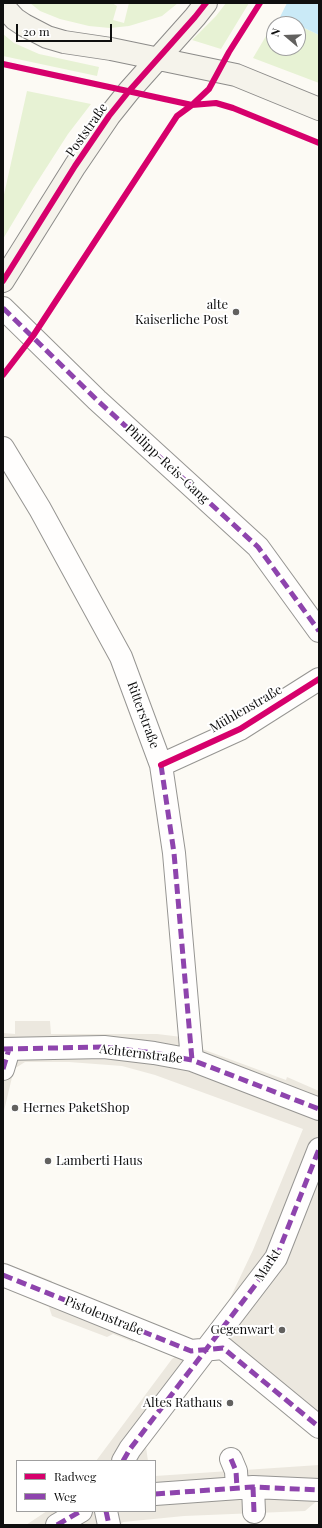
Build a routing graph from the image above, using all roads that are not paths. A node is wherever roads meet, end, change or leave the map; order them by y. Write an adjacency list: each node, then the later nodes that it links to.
1 (206, 3): 3 (street, Poststraße)
2 (3, 6): 3 (street)
3 (159, 59): 4 (street); 5 (street, Poststraße)
4 (319, 109)
5 (3, 281)
6 (3, 308): 8 (street, Philipp-Reis-Gang)
7 (3, 448): 10 (street, Ritterstraße)
8 (319, 631)
9 (319, 679): 10 (street, Mühlenstraße)
10 (161, 765): 12 (street, Ritterstraße)
11 (5, 1056): 12 (street, Achternstraße)
12 (192, 1060): 13 (street, Achternstraße)
13 (319, 1109)
14 (319, 1149): 16 (street, Markt)
15 (3, 1275): 16 (street, Pistolenstraße)
16 (206, 1349): 17 (street); 19 (street, Markt)
17 (319, 1427)
18 (231, 1459): 20 (street)
19 (124, 1460)
20 (245, 1488): 21 (street); 22 (street); 25 (street)
21 (319, 1490)
22 (156, 1494)
23 (79, 1512): 26 (street)
24 (106, 1512): 27 (street)
25 (254, 1512)
26 (57, 1525)
27 (109, 1525)

